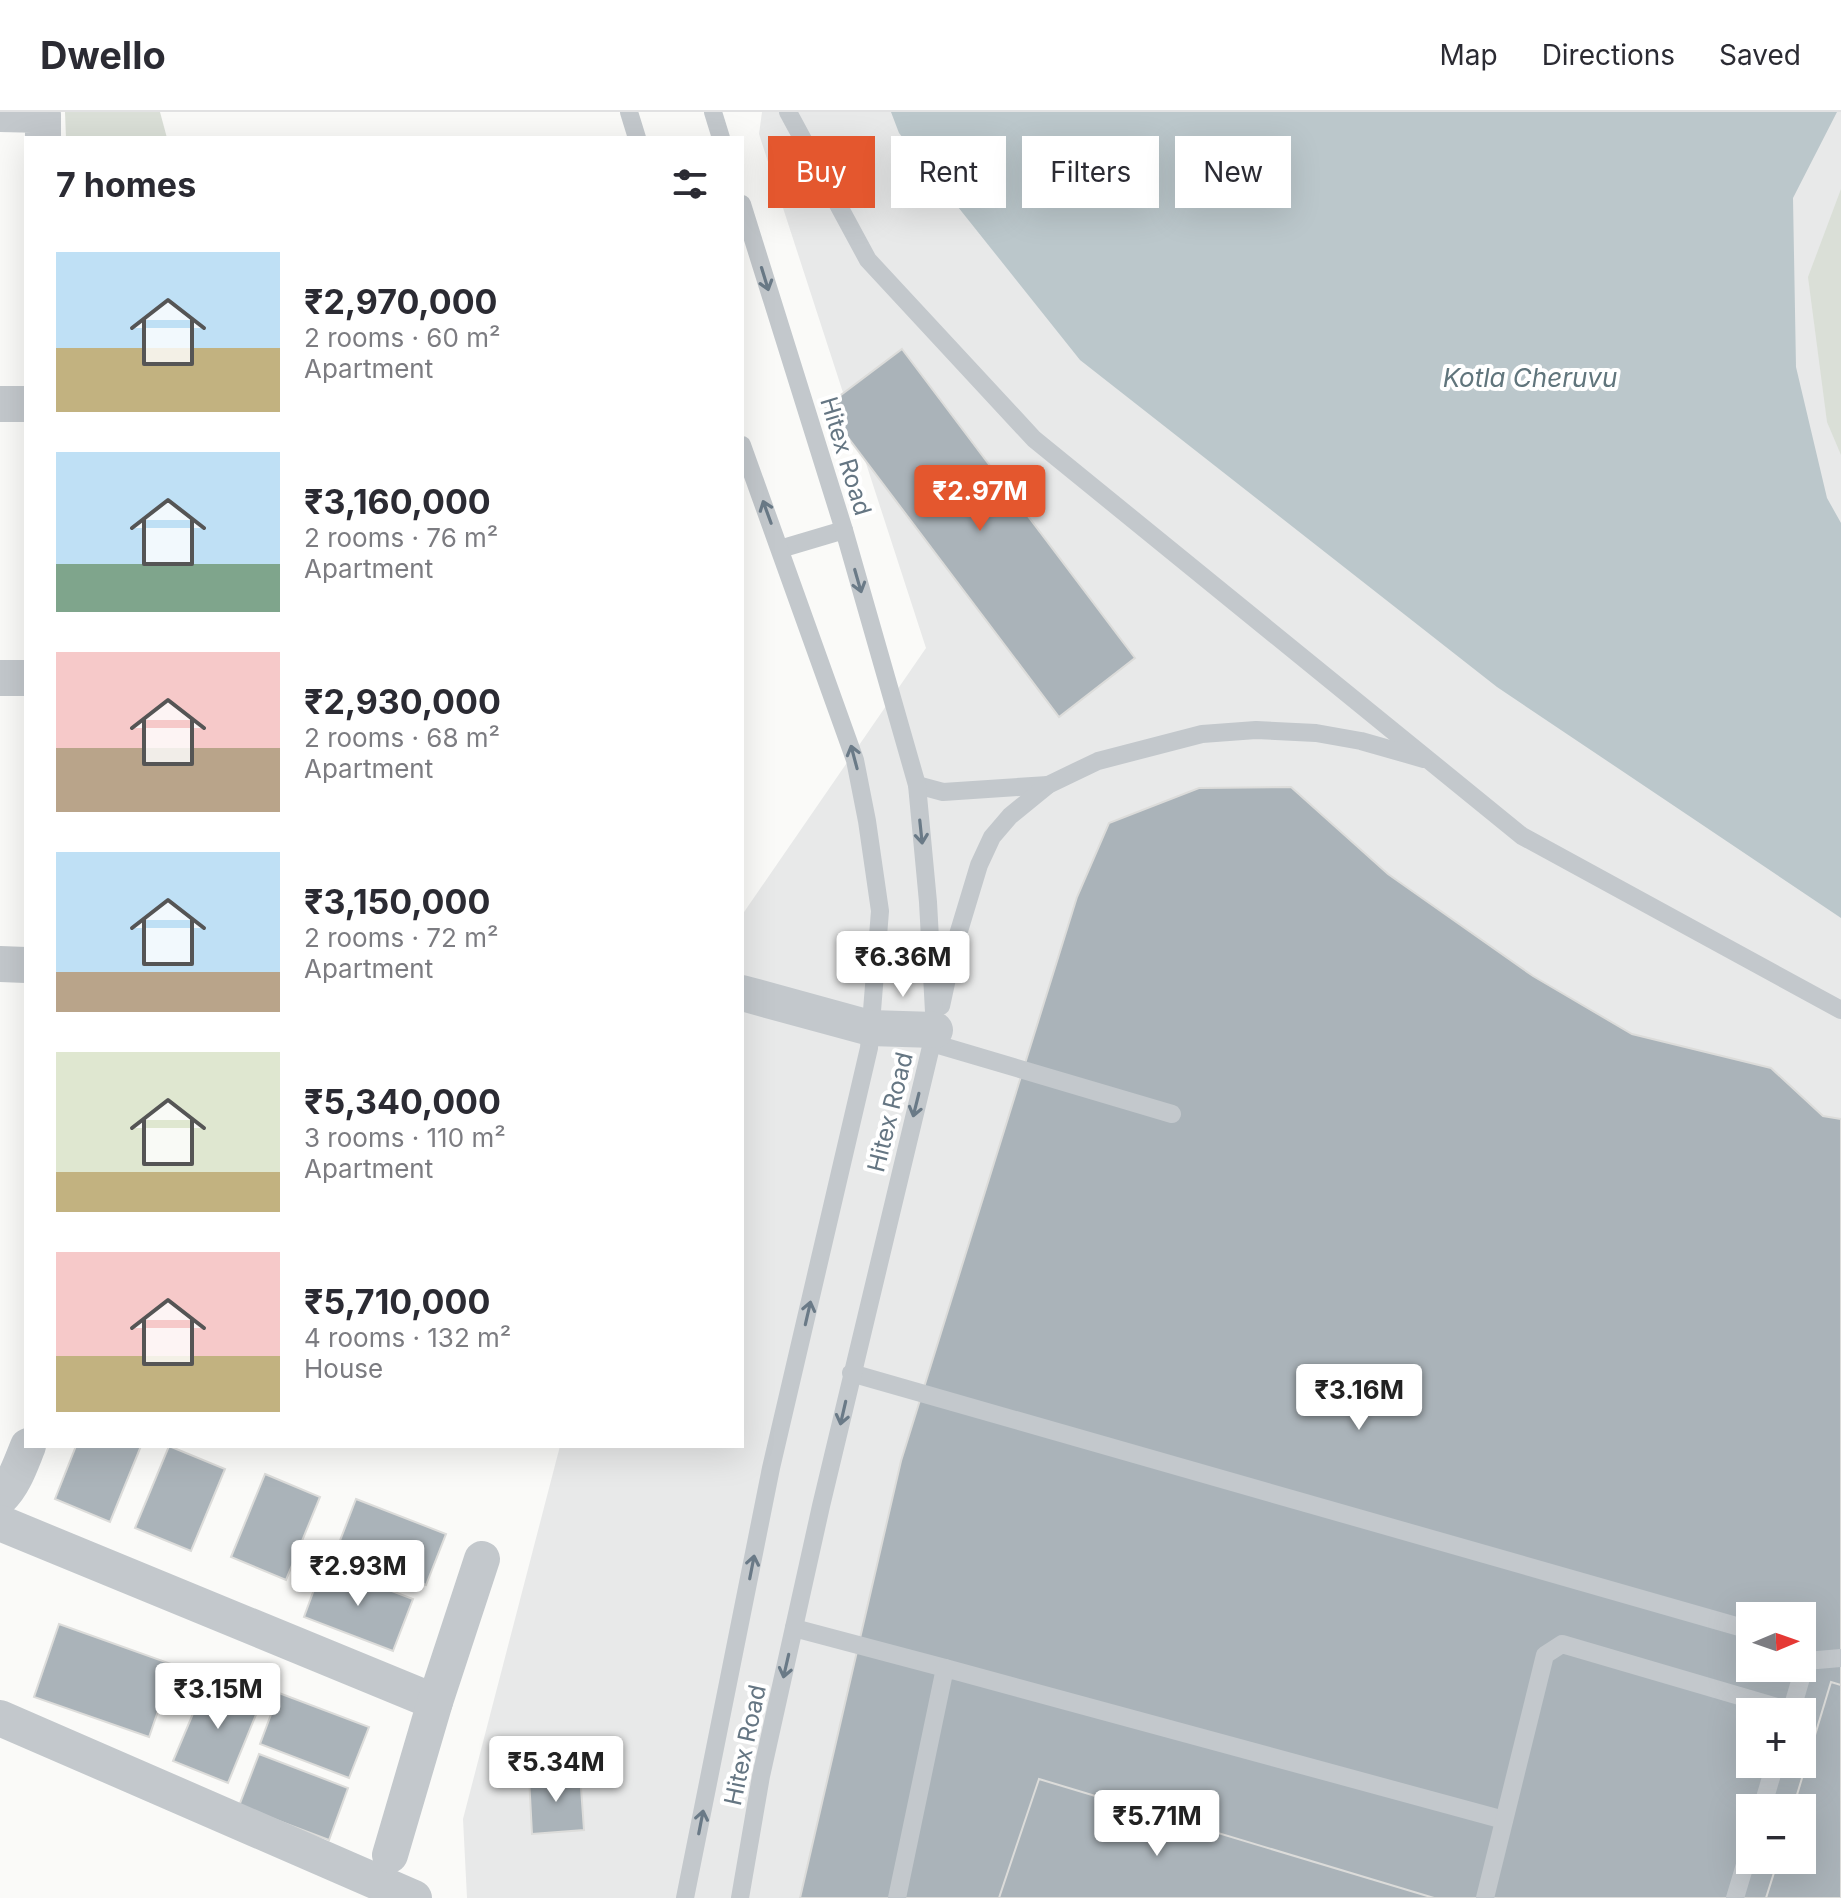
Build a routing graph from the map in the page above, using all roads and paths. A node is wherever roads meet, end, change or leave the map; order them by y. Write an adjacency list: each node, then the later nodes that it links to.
1 (629, 112): 6 (lane)
2 (713, 112): 7 (lane)
3 (788, 112): 16 (lane)
4 (0, 114): 5 (street)
5 (43, 136)
6 (636, 136)
7 (720, 136)
8 (744, 210): 12 (lane, Hitex Road, one-way to 12)
9 (0, 404): 10 (street)
10 (24, 404)
11 (744, 450): 13 (lane, one-way to 11)
12 (844, 530): 13 (lane); 17 (lane, Hitex Road, one-way to 17)
13 (780, 549): 23 (lane, one-way to 13)
14 (0, 678): 15 (street)
15 (24, 678)
16 (1431, 761): 18 (lane); 22 (lane)
17 (917, 785): 18 (lane); 24 (lane, Hitex Road, one-way to 24)
18 (1048, 785): 24 (lane)
19 (0, 964): 20 (street)
20 (24, 965)
21 (744, 994): 23 (street)
22 (1841, 1010)
23 (870, 1028): 24 (street); 43 (lane, one-way to 23)
24 (933, 1036): 25 (lane); 26 (lane, Hitex Road, one-way to 26)
25 (1172, 1114)
26 (851, 1373): 31 (lane); 32 (lane, Hitex Road, one-way to 32)
27 (27, 1448): 28 (street)
28 (0, 1498)
29 (0, 1523): 37 (street)
30 (482, 1559): 37 (street)
31 (1736, 1626)
32 (794, 1628): 34 (lane); 44 (lane, Hitex Road, one-way to 44)
33 (1841, 1658): 36 (lane)
34 (945, 1668): 39 (lane); 45 (lane)
35 (1744, 1698): 39 (lane)
36 (1795, 1698)
37 (435, 1702): 40 (street)
38 (0, 1718): 42 (street)
39 (1504, 1820): 46 (lane)
40 (390, 1855)
41 (1742, 1874): 47 (lane)
42 (414, 1898)
43 (685, 1898)
44 (740, 1898)
45 (897, 1898)
46 (1485, 1898)
47 (1735, 1898)

